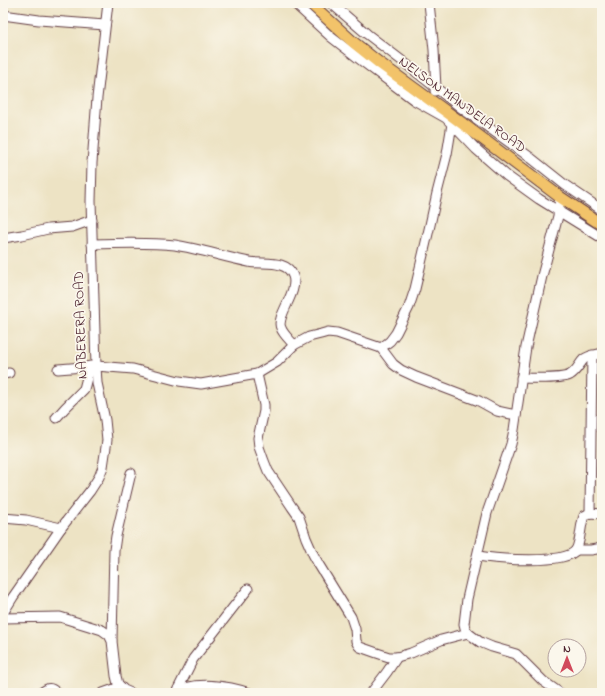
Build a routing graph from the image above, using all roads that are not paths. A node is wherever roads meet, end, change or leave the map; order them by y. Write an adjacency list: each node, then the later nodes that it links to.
1 (108, 3): 7 (street, NABERERA ROAD)
2 (294, 3): 10 (street)
3 (310, 3): 9 (main road, NELSON MANDELA ROAD)
4 (331, 3): 8 (street)
5 (429, 3): 8 (street)
6 (3, 15): 7 (street)
7 (105, 25): 14 (street, NABERERA ROAD)
8 (436, 88): 9 (street); 12 (street)
9 (433, 101): 11 (main road, NELSON MANDELA ROAD)
10 (452, 124): 13 (street); 20 (street)
11 (560, 197): 13 (street); 15 (main road, NELSON MANDELA ROAD)
12 (602, 210)
13 (558, 211): 17 (street); 26 (street)
14 (92, 220): 16 (street); 18 (street, NABERERA ROAD)
15 (602, 225)
16 (3, 238)
17 (602, 238)
18 (92, 244): 19 (street); 23 (street, NABERERA ROAD)
19 (294, 345): 20 (street); 25 (street)
20 (381, 348): 27 (street)
21 (602, 353): 22 (street)
22 (592, 355): 26 (street); 30 (street)
23 (93, 366): 24 (street); 25 (street); 28 (street); 33 (street, NABERERA ROAD)
24 (58, 369)
25 (257, 374): 42 (street)
26 (521, 378): 27 (street)
27 (516, 415): 36 (street)
28 (56, 418)
29 (132, 473): 41 (street)
30 (590, 513): 31 (street); 35 (street)
31 (602, 514)
32 (3, 518): 33 (street)
33 (61, 528): 38 (street, NABERERA ROAD)
34 (602, 548): 35 (street)
35 (576, 550): 36 (street)
36 (478, 556): 40 (street)
37 (248, 589): 44 (street)
38 (3, 613)
39 (3, 618): 41 (street)
40 (468, 633): 42 (street); 51 (street)
41 (112, 641): 43 (street)
42 (397, 657): 50 (street)
43 (120, 687): 47 (street); 48 (street)
44 (176, 692): 49 (street)
45 (41, 693): 46 (street)
46 (57, 693)
47 (103, 693)
48 (131, 693)
49 (249, 693)
50 (371, 693)
51 (560, 693)

